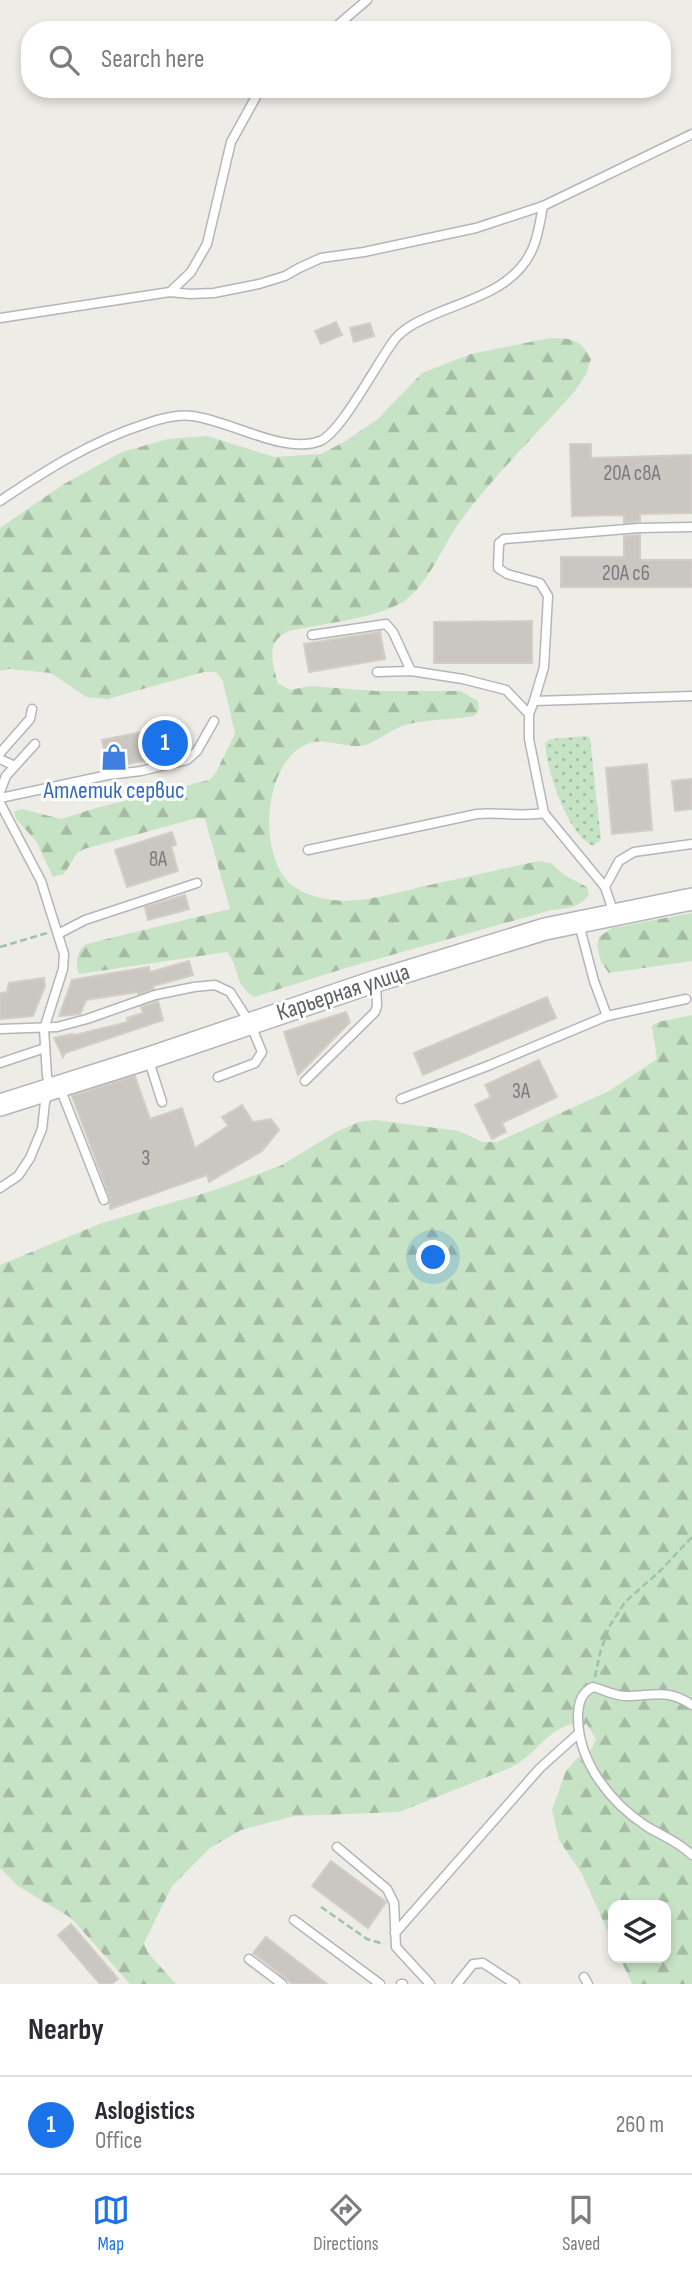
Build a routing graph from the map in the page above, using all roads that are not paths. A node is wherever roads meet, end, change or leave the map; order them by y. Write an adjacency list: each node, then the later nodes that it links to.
1 (367, 0): 2 (lane)
2 (342, 21)
3 (255, 98): 6 (lane)
4 (692, 134): 5 (lane)
5 (544, 206): 6 (lane); 8 (lane)
6 (170, 292): 7 (lane)
7 (0, 318)
8 (0, 501)
9 (692, 527): 14 (lane)
10 (312, 635): 11 (lane)
11 (411, 671): 12 (lane); 16 (lane)
12 (377, 672)
13 (692, 696): 14 (lane)
14 (534, 701): 16 (lane)
15 (32, 709): 19 (lane)
16 (529, 714): 24 (lane)
17 (214, 721): 23 (lane)
18 (35, 744): 21 (lane)
19 (0, 753)
20 (0, 759): 21 (lane)
21 (15, 766): 22 (lane)
22 (0, 792)
23 (0, 801): 32 (lane)
24 (544, 813): 26 (lane); 28 (lane)
25 (692, 844): 28 (lane)
26 (308, 850)
27 (197, 883): 32 (lane)
28 (605, 887): 30 (lane)
29 (692, 899): 30 (street, Карьерная улица)
30 (614, 914): 31 (street, Карьерная улица)
31 (579, 922): 33 (street, Карьерная улица); 35 (lane)
32 (57, 932): 37 (lane)
33 (376, 981): 36 (street, Карьерная улица); 43 (lane)
34 (686, 999): 35 (lane)
35 (607, 1016): 45 (lane)
36 (250, 1023): 37 (lane); 40 (street, Карьерная улица); 42 (lane)
37 (44, 1029): 38 (lane); 39 (lane)
38 (0, 1030)
39 (45, 1048): 41 (lane); 44 (lane)
40 (149, 1058): 44 (street, Карьерная улица); 46 (lane)
41 (0, 1063)
42 (218, 1077)
43 (305, 1081)
44 (55, 1087): 47 (street, Карьерная улица); 48 (lane); 49 (lane)
45 (401, 1099)
46 (162, 1101)
47 (0, 1105)
48 (0, 1188)
49 (104, 1200)
50 (692, 1705): 51 (lane)
51 (579, 1733): 53 (lane); 55 (lane)
52 (337, 1847): 55 (lane)
53 (692, 1855)
54 (294, 1920): 58 (lane)
55 (395, 1933): 59 (lane)
56 (249, 1959): 57 (lane)
57 (282, 1984)
58 (380, 1984)
59 (430, 1984)
60 (457, 1984): 61 (lane)
61 (515, 1984)

